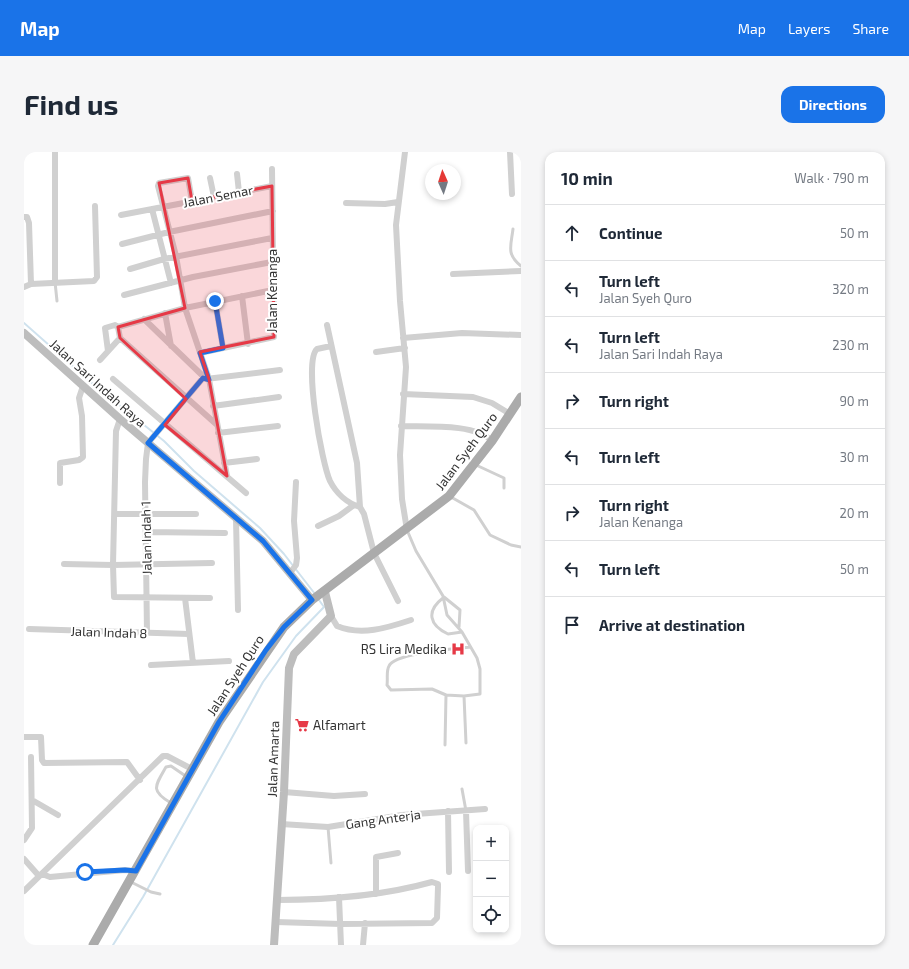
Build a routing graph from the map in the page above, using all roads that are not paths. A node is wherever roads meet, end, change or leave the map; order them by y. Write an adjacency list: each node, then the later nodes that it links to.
1 (55, 152): 33 (street)
2 (405, 152): 12 (street)
3 (510, 152): 9 (street)
4 (272, 169): 7 (street, Jalan Kenanga)
5 (237, 174): 8 (street)
6 (210, 178): 10 (street)
7 (272, 186): 8 (street, Jalan Semar); 17 (street, Jalan Kenanga)
8 (239, 192): 10 (street, Jalan Semar)
9 (512, 194)
10 (214, 198): 11 (street, Jalan Semar)
11 (192, 201): 15 (street, Jalan Semar); 15 (street)
12 (398, 202): 13 (street); 50 (street)
13 (346, 203)
14 (96, 206): 33 (street)
15 (163, 207): 16 (street, Jalan Semar); 21 (street)
16 (152, 209): 18 (street, Jalan Semar); 22 (street)
17 (273, 211): 21 (street); 23 (street, Jalan Kenanga)
18 (121, 215)
19 (24, 217): 35 (street)
20 (513, 229): 28 (lane)
21 (169, 232): 22 (street); 25 (street)
22 (158, 235): 24 (street); 26 (street)
23 (272, 238): 25 (street); 27 (street, Jalan Kenanga)
24 (122, 244)
25 (176, 256): 26 (street); 32 (street)
26 (164, 259): 29 (street); 34 (street)
27 (272, 262): 32 (street); 37 (street, Jalan Kenanga)
28 (521, 266)
29 (130, 269)
30 (521, 271): 31 (street)
31 (453, 274)
32 (181, 280): 34 (street); 42 (street)
33 (56, 282): 35 (street); 40 (lane)
34 (171, 283): 38 (street)
35 (31, 284): 36 (street)
36 (24, 287)
37 (273, 290): 39 (street); 51 (street, Jalan Kenanga)
38 (124, 295)
39 (242, 296): 41 (street); 51 (street)
40 (57, 301)
41 (215, 301): 42 (street); 54 (street)
42 (185, 308): 43 (street); 58 (street)
43 (166, 313): 44 (street); 52 (street)
44 (144, 319): 46 (street); 52 (street)
45 (327, 325): 53 (street)
46 (118, 327): 49 (street); 56 (street)
47 (24, 333): 63 (street, Jalan Sari Indah Raya)
48 (521, 335): 50 (street)
49 (120, 338): 56 (street); 66 (street)
50 (403, 338): 55 (street)
51 (248, 344): 54 (street, Jalan Kenanga)
52 (171, 346): 62 (street)
53 (331, 346): 87 (street); 87 (street)
54 (223, 348): 58 (street, Jalan Kenanga)
55 (404, 348): 57 (street); 64 (street)
56 (108, 351): 59 (street)
57 (376, 352)
58 (200, 353): 62 (street)
59 (100, 360)
60 (280, 370): 62 (street)
61 (113, 379): 71 (street)
62 (206, 379): 66 (street); 68 (street)
63 (83, 386): 70 (street, Jalan Sari Indah Raya); 83 (street)
64 (404, 394): 69 (street); 74 (street)
65 (279, 397): 68 (street)
66 (186, 399): 71 (street); 72 (street)
67 (520, 400): 69 (main road, Jalan Syeh Quro)
68 (213, 406): 72 (street)
69 (510, 414): 76 (main road, Jalan Syeh Quro)
70 (120, 419): 77 (street, Jalan Sari Indah Raya); 88 (street)
71 (165, 424): 77 (street); 81 (street)
72 (216, 424): 75 (street)
73 (278, 426): 75 (street)
74 (401, 426): 76 (street); 93 (street)
75 (218, 433): 79 (street)
76 (492, 440): 80 (main road, Jalan Syeh Quro)
77 (150, 442): 89 (street, Jalan Indah 1); 91 (street, Jalan Sari Indah Raya)
78 (257, 459): 79 (street)
79 (224, 463): 81 (street)
80 (474, 465): 84 (lane); 86 (main road, Jalan Syeh Quro)
81 (227, 476): 85 (street)
82 (296, 482): 102 (street)
83 (60, 483)
84 (504, 488)
85 (246, 494)
86 (449, 496): 93 (main road, Jalan Syeh Quro); 96 (lane)
87 (357, 506): 92 (street); 97 (street)
88 (115, 514): 89 (street); 100 (street)
89 (145, 514): 90 (street); 94 (street, Jalan Indah 1)
90 (196, 514)
91 (236, 519): 102 (street, Jalan Sari Indah Raya); 110 (street)
92 (318, 526)
93 (407, 530): 97 (main road, Jalan Syeh Quro); 104 (lane)
94 (146, 532): 95 (street); 101 (street, Jalan Indah 1)
95 (225, 533)
96 (521, 546)
97 (374, 553): 103 (main road, Jalan Syeh Quro); 109 (street)
98 (212, 563): 101 (street)
99 (64, 564): 100 (street)
100 (113, 565): 101 (street); 105 (street)
101 (147, 565): 105 (street, Jalan Indah 1)
102 (293, 569): 108 (street, Jalan Sari Indah Raya)
103 (323, 593): 108 (main road, Jalan Syeh Quro); 111 (street)
104 (443, 597): 114 (lane); 114 (lane); 114 (lane)
105 (147, 598): 106 (street); 115 (street, Jalan Indah 1)
106 (185, 598): 107 (street); 116 (street)
107 (210, 598)
108 (313, 600): 127 (main road, Jalan Syeh Quro)
109 (398, 601)
110 (238, 610)
111 (331, 616): 112 (street); 130 (street, Jalan Amarta)
112 (411, 620)
113 (29, 630): 115 (street, Jalan Indah 8)
114 (461, 630): 117 (lane)
115 (147, 633): 116 (street, Jalan Indah 8)
116 (189, 634): 119 (street)
117 (470, 647): 121 (lane); 122 (lane)
118 (229, 660): 119 (street)
119 (193, 663): 120 (street)
120 (151, 665)
121 (446, 695): 122 (lane); 125 (lane)
122 (464, 696): 124 (lane)
123 (24, 737): 128 (street)
124 (466, 743)
125 (445, 745)
126 (31, 757): 132 (street)
127 (190, 773): 128 (street); 133 (main road, Jalan Syeh Quro); 133 (lane)
128 (140, 780): 147 (street)
129 (462, 789): 135 (lane)
130 (284, 792): 131 (street); 138 (street, Jalan Amarta)
131 (365, 794)
132 (32, 800): 137 (street); 140 (street)
133 (172, 804): 144 (main road, Jalan Syeh Quro)
134 (485, 809): 135 (street, Gang Anterja)
135 (466, 810): 136 (street, Gang Anterja); 145 (street)
136 (448, 811): 139 (street, Gang Anterja); 146 (street)
137 (58, 815)
138 (281, 824): 139 (street, Gang Anterja); 153 (street, Jalan Amarta)
139 (328, 827): 143 (lane)
140 (24, 840)
141 (398, 853): 151 (street)
142 (24, 859): 147 (street)
143 (330, 863)
144 (136, 871): 147 (street); 148 (main road, Jalan Syeh Quro)
145 (468, 871)
146 (449, 872)
147 (41, 875): 149 (street)
148 (129, 881): 150 (lane); 157 (main road, Jalan Syeh Quro)
149 (24, 891)
150 (160, 894)
151 (376, 894): 152 (street); 155 (street)
152 (339, 897): 153 (street); 156 (street)
153 (277, 900): 154 (street, Jalan Amarta)
154 (276, 922): 156 (street); 158 (street, Jalan Amarta)
155 (365, 922): 156 (street); 160 (street)
156 (341, 924): 159 (street)
157 (93, 945)
158 (274, 945)
159 (341, 945)
160 (363, 945)

